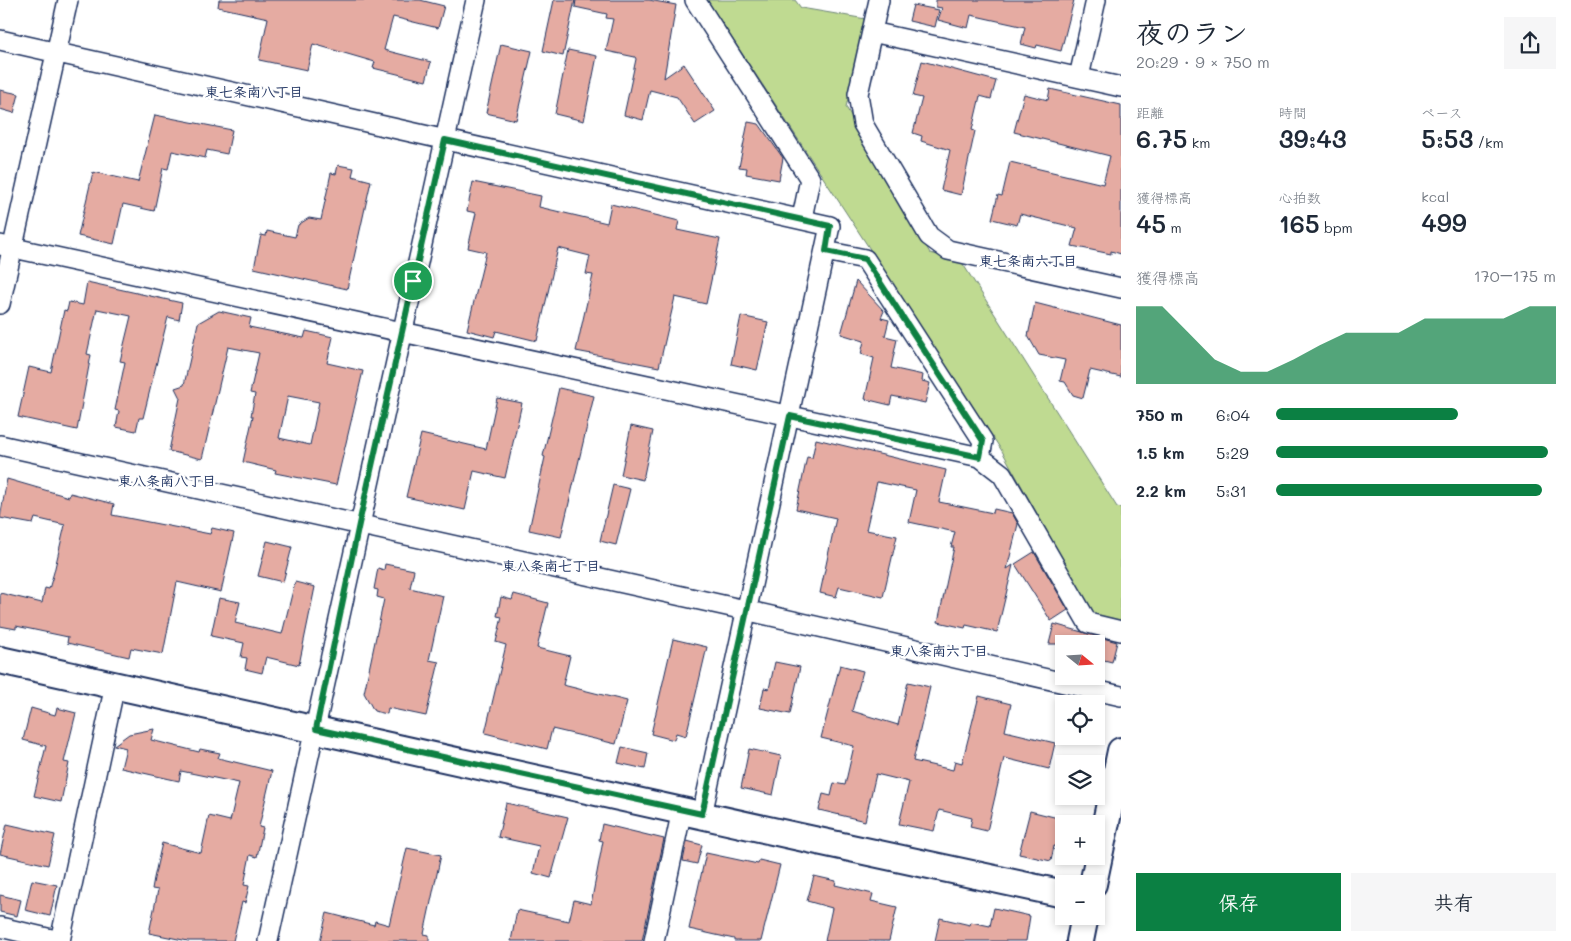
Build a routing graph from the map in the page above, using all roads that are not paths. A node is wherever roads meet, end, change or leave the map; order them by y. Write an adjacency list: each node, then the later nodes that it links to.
1 (68, 0): 8 (street)
2 (476, 0): 11 (street)
3 (695, 0): 12 (street)
4 (879, 0): 6 (street)
5 (1096, 0): 9 (street)
6 (872, 32): 9 (street); 15 (street)
7 (0, 40): 8 (street)
8 (56, 52): 11 (street); 13 (street)
9 (1079, 77): 10 (street)
10 (1121, 87)
11 (445, 140): 12 (street); 17 (street)
12 (802, 218): 14 (street)
13 (6, 246): 16 (street); 17 (street)
14 (826, 251): 18 (street); 20 (street)
15 (1121, 288)
16 (0, 304)
17 (402, 333): 18 (street); 21 (street)
18 (790, 416): 20 (street); 22 (street)
19 (0, 446): 21 (street)
20 (980, 457): 23 (street)
21 (359, 524): 22 (street); 27 (street)
22 (745, 610): 26 (street); 29 (street)
23 (1121, 630)
24 (0, 660): 25 (street)
25 (115, 685): 27 (street); 34 (street)
26 (1121, 696)
27 (316, 729): 29 (street); 35 (street)
28 (1121, 751): 30 (street)
29 (692, 812): 31 (street); 36 (street)
30 (1094, 875)
31 (1055, 892)
32 (1083, 925): 37 (street)
33 (0, 927): 34 (street)
34 (60, 941)
35 (268, 941)
36 (654, 941)
37 (1080, 941)

